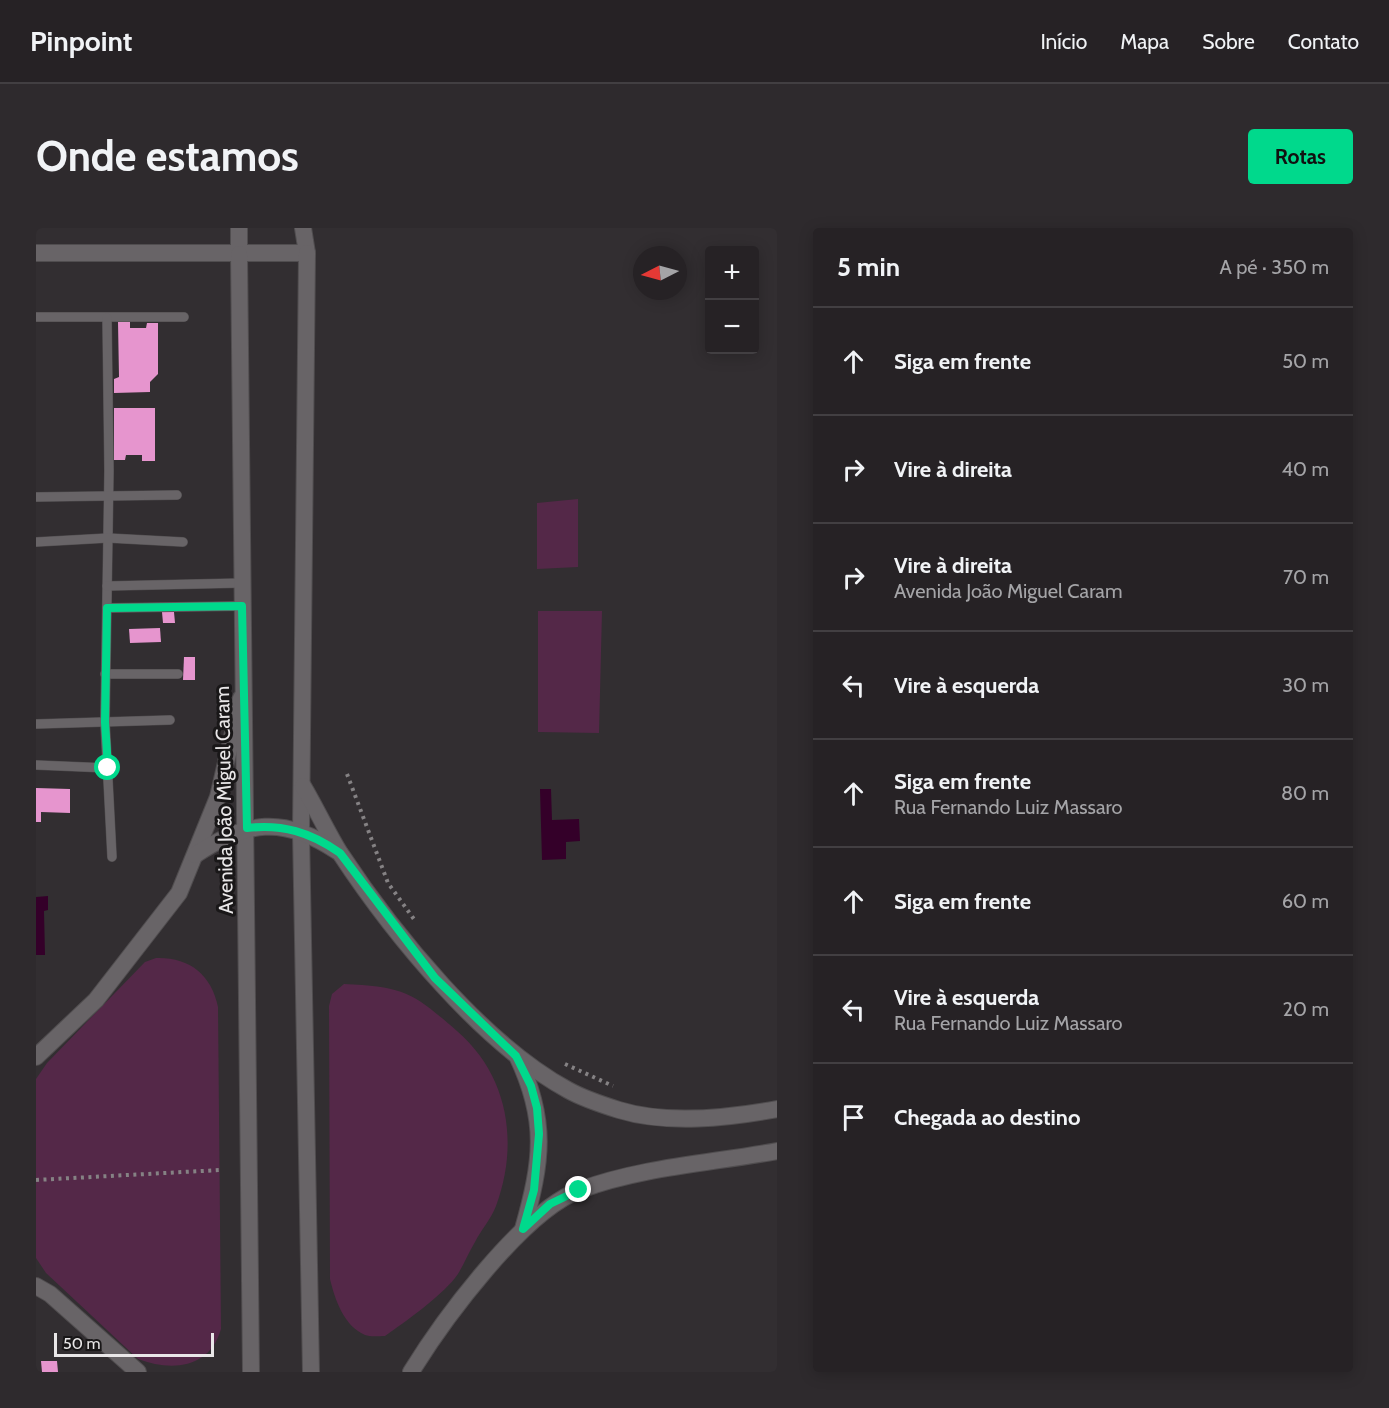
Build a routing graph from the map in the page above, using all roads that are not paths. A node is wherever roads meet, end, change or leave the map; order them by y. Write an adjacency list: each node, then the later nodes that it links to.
1 (239, 228): 5 (street, Avenida João Miguel Caram)
2 (303, 228): 4 (street)
3 (36, 253): 5 (street)
4 (307, 253): 5 (street); 27 (street)
5 (240, 254): 15 (street, Avenida João Miguel Caram)
6 (36, 317): 8 (lane)
7 (184, 317): 8 (lane)
8 (107, 318): 9 (lane)
9 (108, 494): 10 (lane); 11 (lane); 12 (lane)
10 (177, 495)
11 (36, 496)
12 (108, 538): 13 (lane); 14 (lane); 16 (lane)
13 (36, 542)
14 (183, 542)
15 (242, 583): 16 (lane); 17 (street, Avenida João Miguel Caram)
16 (107, 586): 18 (lane)
17 (242, 606): 18 (lane); 21 (street, Avenida João Miguel Caram)
18 (107, 608): 19 (lane)
19 (105, 674): 20 (lane); 23 (lane)
20 (178, 674)
21 (243, 689): 28 (street, Avenida João Miguel Caram); 31 (street)
22 (170, 720): 23 (lane)
23 (105, 722): 24 (lane); 26 (lane)
24 (36, 724)
25 (36, 765): 26 (lane)
26 (108, 768): 32 (lane)
27 (303, 786): 29 (street); 30 (street)
28 (247, 828): 29 (street); 31 (street); 41 (street, Avenida João Miguel Caram)
29 (301, 832): 30 (street); 42 (street)
30 (340, 853): 33 (street)
31 (195, 855): 34 (street)
32 (112, 858)
33 (516, 1056): 35 (street); 37 (street)
34 (36, 1057)
35 (777, 1109)
36 (777, 1151): 37 (street)
37 (523, 1229): 43 (street)
38 (36, 1271): 39 (street)
39 (43, 1290): 40 (street)
40 (138, 1372)
41 (251, 1372)
42 (311, 1372)
43 (411, 1372)

